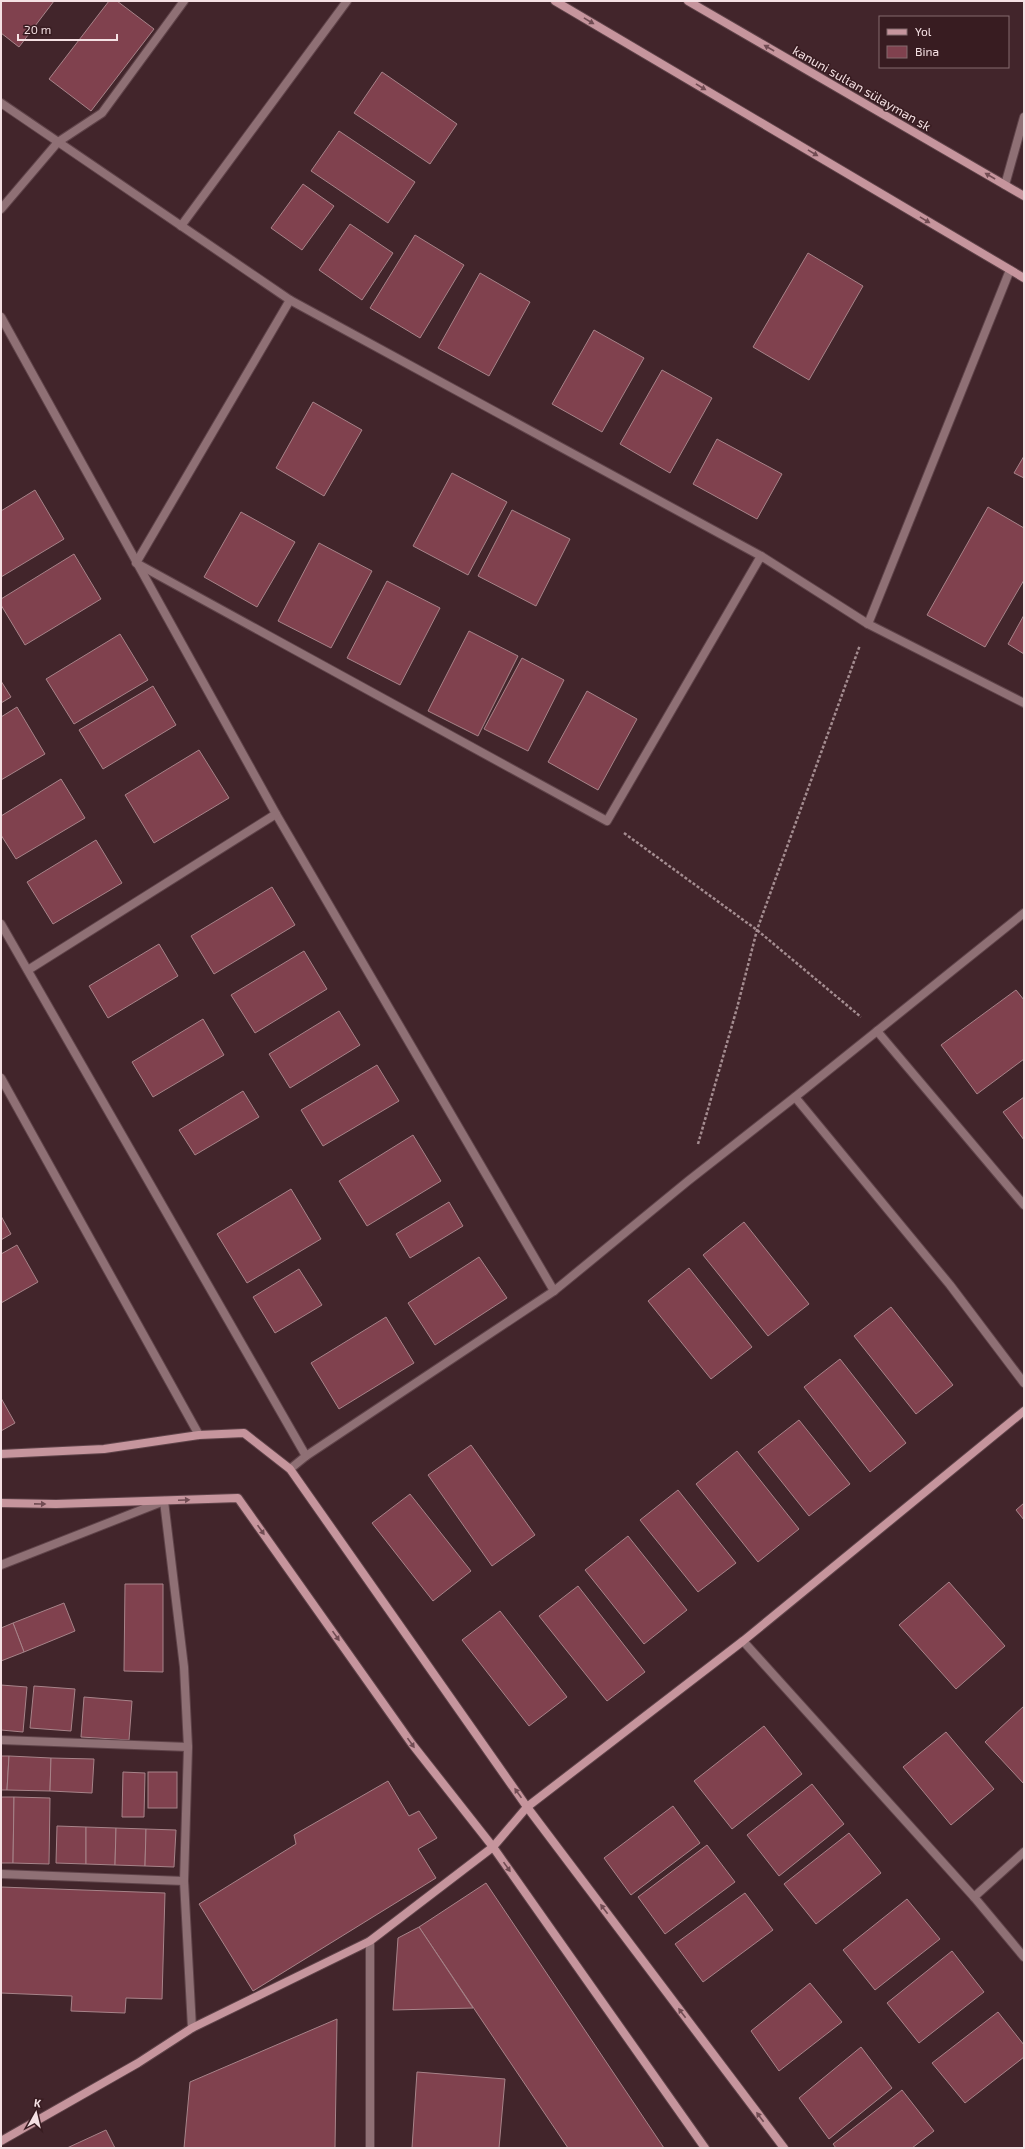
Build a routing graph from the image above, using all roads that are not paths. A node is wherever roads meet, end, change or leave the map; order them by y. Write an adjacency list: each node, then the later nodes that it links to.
1 (184, 1): 7 (street)
2 (347, 1): 11 (street)
3 (556, 1): 12 (street, one-way to 12)
4 (688, 1): 8 (street, kanuni sultan sülayman sk, one-way to 4)
5 (1, 103): 7 (street)
6 (1024, 117): 8 (street)
7 (58, 142): 10 (street); 11 (street)
8 (1005, 185): 9 (street, kanuni sultan sülayman sk)
9 (1024, 196)
10 (1, 209)
11 (181, 226): 14 (street)
12 (1010, 270): 13 (street); 18 (street)
13 (1024, 278)
14 (290, 300): 16 (street); 17 (street)
15 (1, 317): 17 (street)
16 (761, 556): 17 (street); 18 (street)
17 (136, 563): 20 (street)
18 (868, 624): 19 (street)
19 (1024, 703)
20 (276, 814): 23 (street); 28 (street)
21 (1024, 913): 24 (street)
22 (1, 924): 23 (street)
23 (28, 970): 33 (street)
24 (877, 1031): 26 (street); 27 (street)
25 (1, 1078): 31 (street)
26 (795, 1098): 28 (street); 29 (street)
27 (1024, 1205)
28 (554, 1291): 33 (street)
29 (1024, 1383)
30 (1024, 1411): 38 (street)
31 (200, 1434): 32 (street); 34 (street)
32 (1, 1454)
33 (306, 1456): 34 (street)
34 (290, 1469): 41 (street, one-way to 34)
35 (164, 1501): 36 (street, one-way to 35); 37 (street); 40 (street); 42 (street, one-way to 42)
36 (1, 1503)
37 (1, 1565)
38 (743, 1641): 41 (street); 46 (street)
39 (1, 1740): 40 (street)
40 (188, 1747): 45 (street)
41 (527, 1807): 42 (street); 53 (street, one-way to 41)
42 (493, 1847): 47 (street); 52 (street, one-way to 52)
43 (1024, 1852): 46 (street)
44 (1, 1874): 45 (street)
45 (184, 1881): 49 (street)
46 (974, 1897): 48 (street)
47 (370, 1941): 49 (street); 51 (street)
48 (1024, 1957)
49 (192, 2028): 50 (street)
50 (1, 2142)
51 (370, 2148)
52 (705, 2148)
53 (784, 2148)

